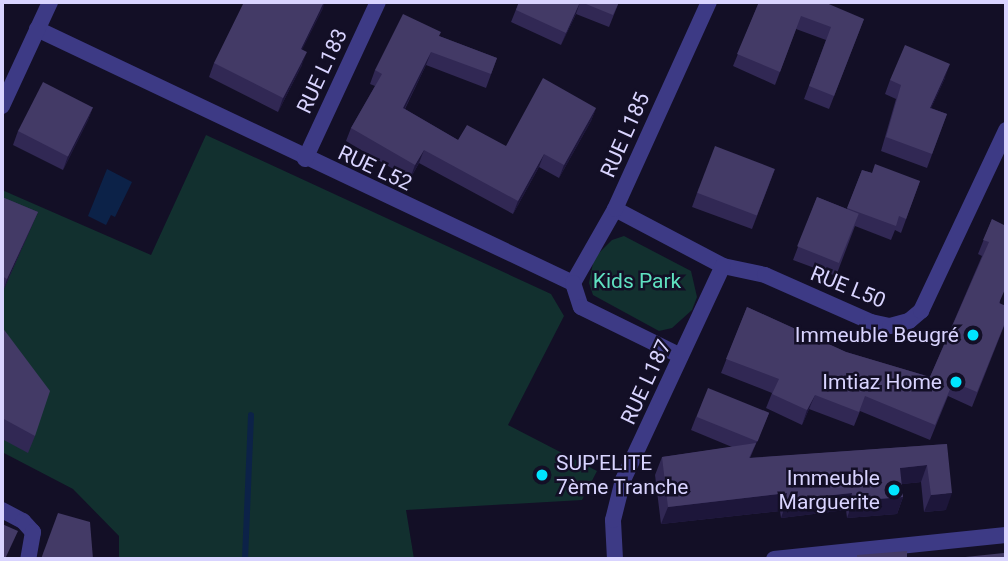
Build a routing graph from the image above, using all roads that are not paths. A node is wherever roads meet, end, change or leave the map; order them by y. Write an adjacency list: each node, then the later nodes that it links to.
1 (50, 2): 4 (street)
2 (378, 2): 7 (street, RUE L183)
3 (709, 2): 8 (street, RUE L185)
4 (37, 29): 5 (street); 7 (street, RUE L52)
5 (2, 106)
6 (1006, 130): 9 (street, RUE L50)
7 (305, 159): 10 (street, RUE L52)
8 (615, 209): 9 (street, RUE L50); 10 (street, RUE L185)
9 (723, 266): 11 (street, RUE L187)
10 (573, 283): 11 (street)
11 (681, 356): 15 (street, RUE L187)
12 (2, 510): 14 (street)
13 (1006, 536): 16 (street)
14 (28, 559)
15 (615, 559)
16 (774, 559)

